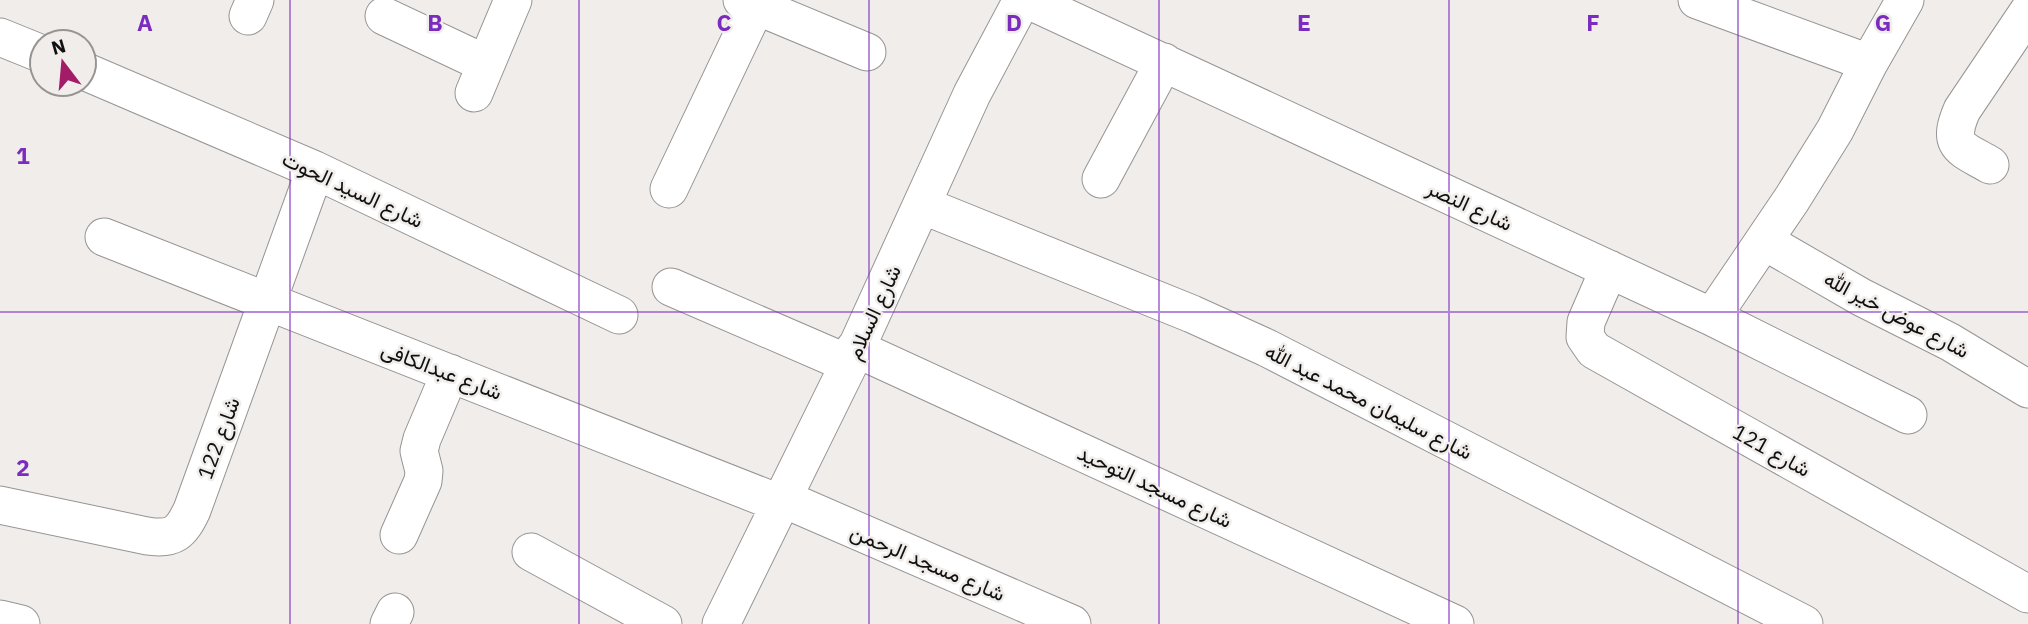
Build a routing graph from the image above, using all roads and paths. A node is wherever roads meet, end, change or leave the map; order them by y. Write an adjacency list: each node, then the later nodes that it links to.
1 (513, 0): 8 (street)
2 (1022, 0): 19 (street, شارع السلام)
3 (1028, 0): 12 (street, شارع النصر)
4 (1697, 0): 13 (street)
5 (1905, 0): 13 (street)
6 (762, 5): 11 (street); 18 (street)
7 (2028, 12): 15 (street)
8 (384, 16)
9 (0, 37): 10 (street)
10 (28, 48)
11 (867, 52)
12 (1164, 62): 17 (street); 22 (street, شارع النصر)
13 (1869, 63): 21 (street)
14 (98, 77): 16 (street, شارع السيد الحوت)
15 (1990, 164)
16 (315, 170): 24 (street, شارع 122); 25 (street, شارع السيد الحوت)
17 (1101, 178)
18 (669, 189)
19 (922, 205): 27 (street, شارع السلام); 42 (street, شارع سليمان محمد عبد الله)
20 (104, 237): 24 (street, شارع عبدالكافى)
21 (1764, 241): 26 (street); 29 (street, شارع عوض خير الله)
22 (1609, 269): 26 (street, شارع النصر); 35 (street, شارع 121)
23 (671, 287): 27 (street, شارع مسجد التوحيد)
24 (267, 302): 28 (street, شارع عبدالكافى); 32 (street, شارع 122)
25 (619, 315)
26 (1712, 317): 30 (street, شارع النصر)
27 (852, 356): 31 (street, شارع السلام); 37 (street, شارع مسجد التوحيد)
28 (450, 373): 31 (street, شارع عبدالكافى); 33 (street)
29 (2028, 389)
30 (1908, 415)
31 (782, 502): 40 (street, شارع السلام); 41 (street, شارع مسجد الرحمن)
32 (0, 505)
33 (399, 535)
34 (531, 552): 39 (street)
35 (2028, 594)
36 (0, 619): 38 (street)
37 (1452, 623)
38 (21, 624)
39 (663, 624)
40 (721, 624)
41 (1072, 624)
42 (1804, 624)

